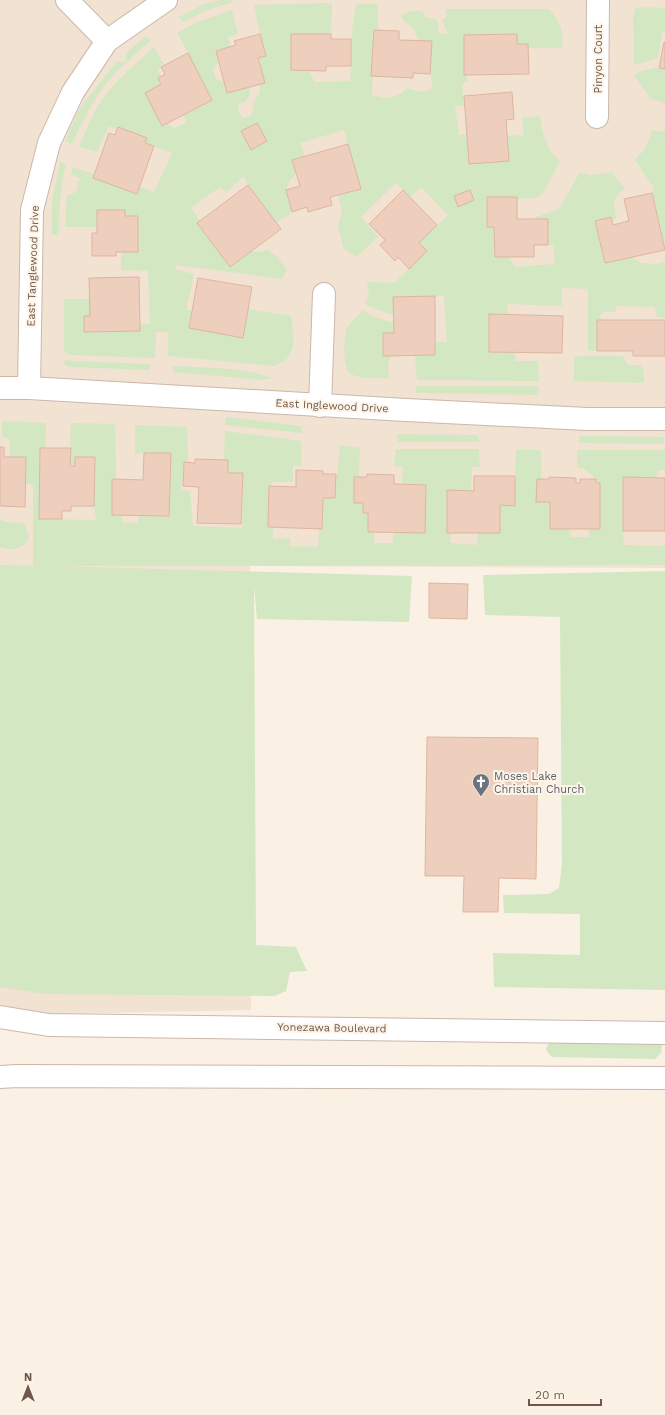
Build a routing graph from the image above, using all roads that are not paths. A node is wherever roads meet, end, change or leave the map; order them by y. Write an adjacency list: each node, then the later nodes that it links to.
1 (67, 0): 4 (street)
2 (166, 0): 4 (street, East Tanglewood Drive)
3 (598, 0): 5 (street, Pinyon Court)
4 (107, 41): 8 (street, East Tanglewood Drive)
5 (597, 117)
6 (324, 294): 9 (street)
7 (0, 388): 8 (street, East Inglewood Drive)
8 (29, 388): 9 (street, East Inglewood Drive)
9 (320, 406): 10 (street, East Inglewood Drive)
10 (665, 419)
11 (0, 1017): 12 (street, Yonezawa Boulevard)
12 (665, 1032)
13 (0, 1077): 14 (street)
14 (665, 1078)

